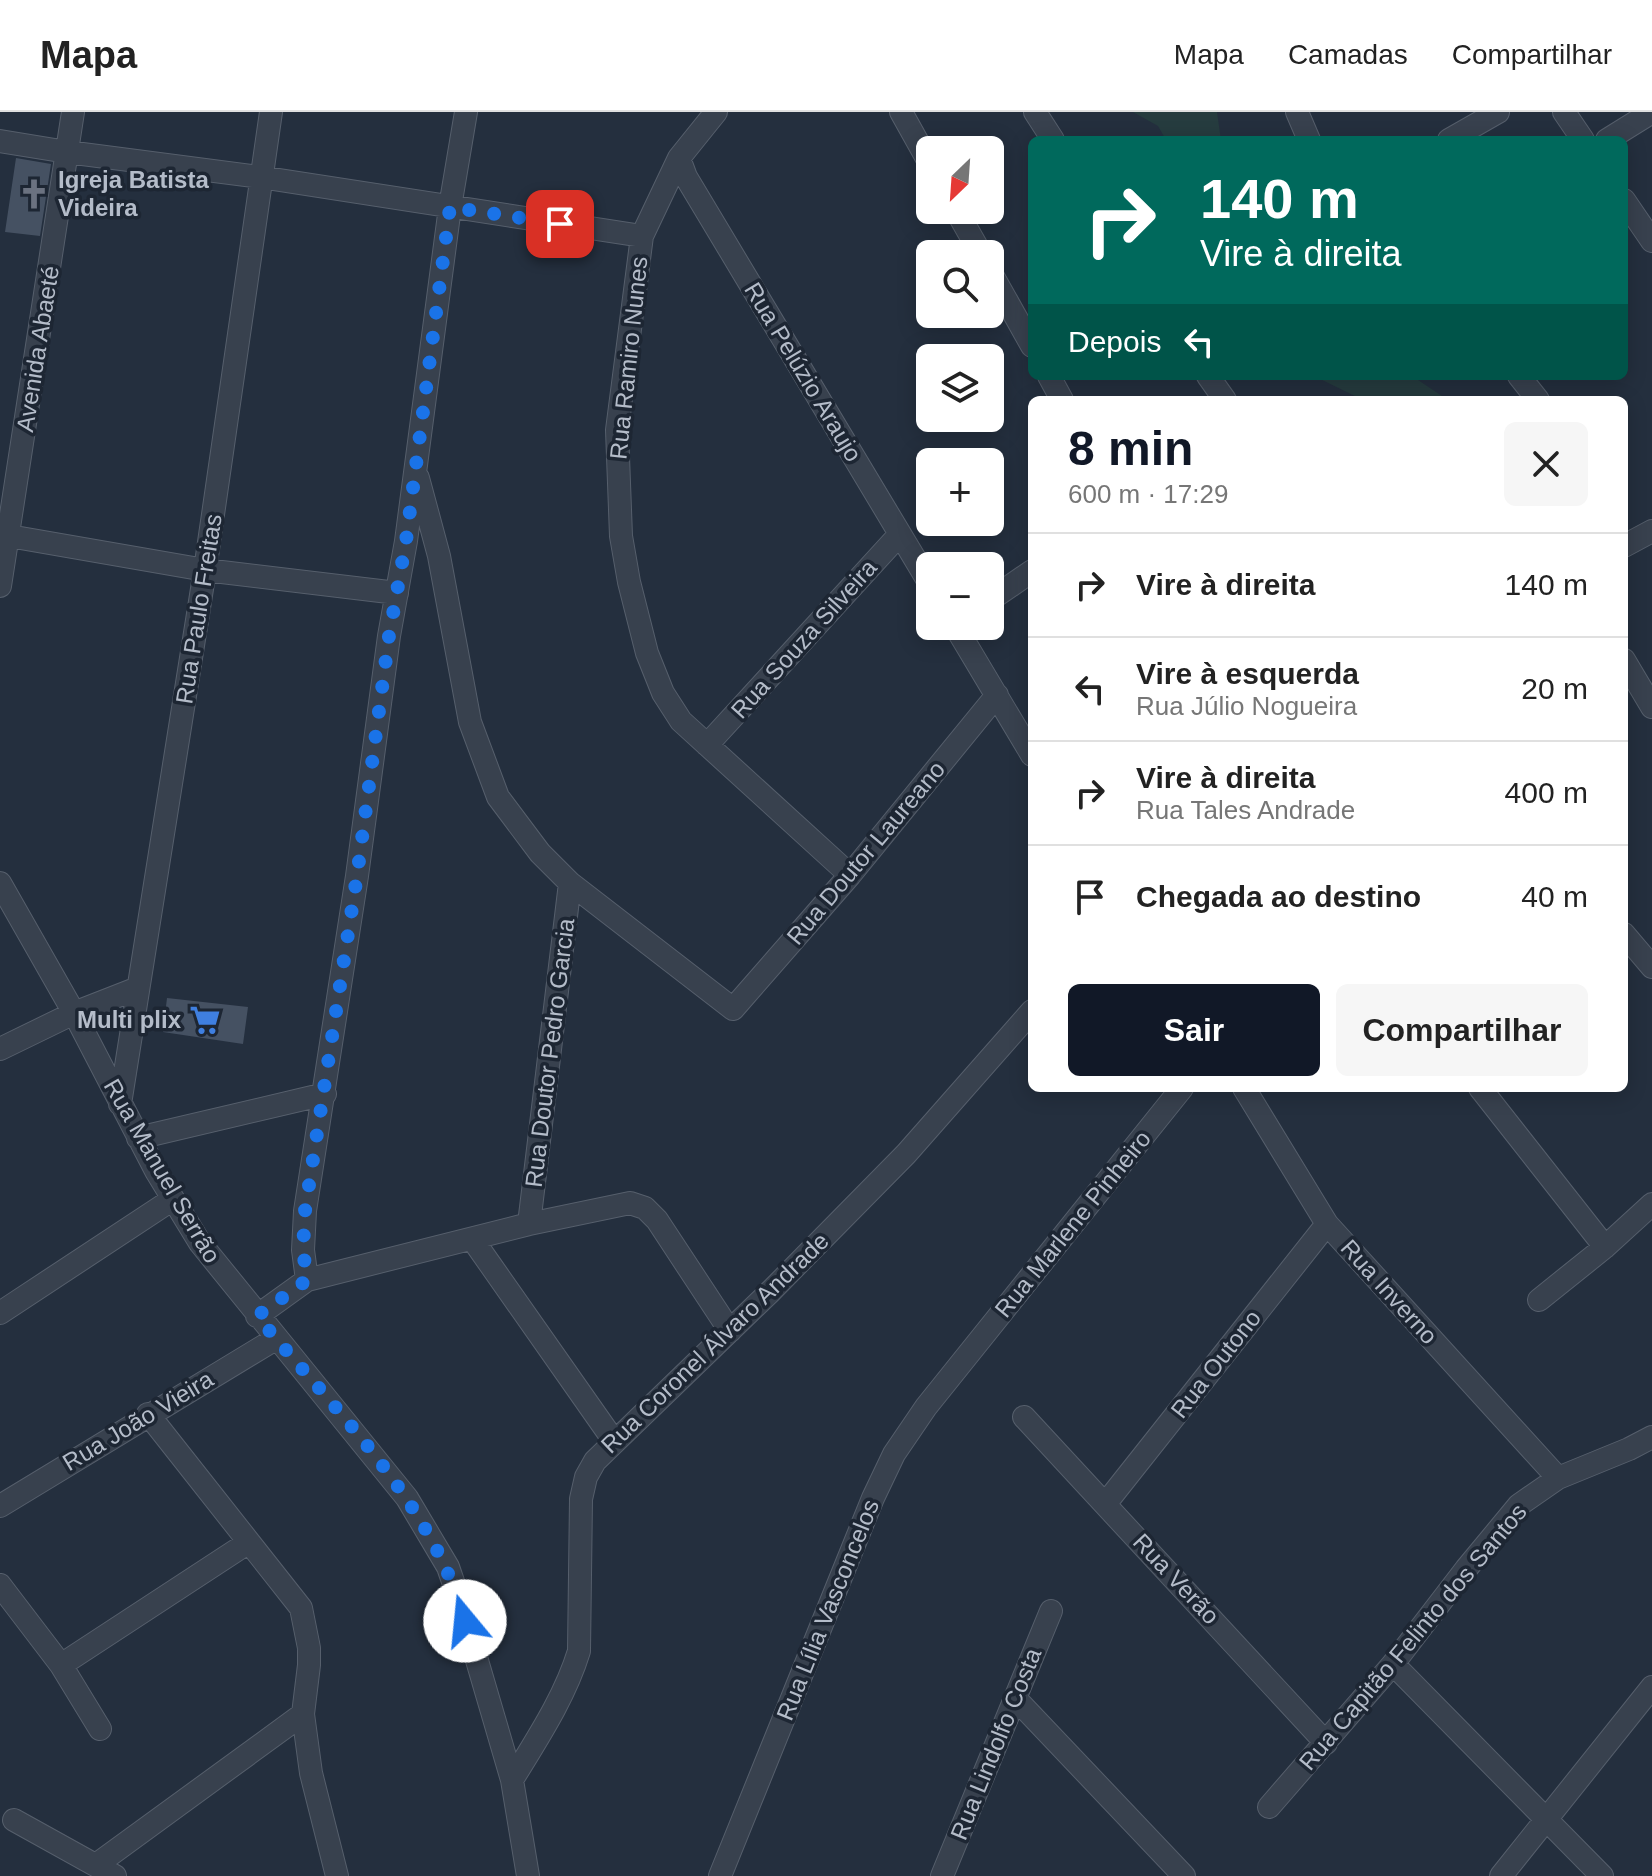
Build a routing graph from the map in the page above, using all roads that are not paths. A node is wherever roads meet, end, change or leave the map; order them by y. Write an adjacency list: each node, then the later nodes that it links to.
1 (73, 112): 18 (street, Avenida Abaeté)
2 (271, 112): 20 (street, Rua Paulo Freitas)
3 (466, 112): 22 (street)
4 (716, 112): 19 (street, Rua Ramiro Nunes)
5 (901, 112): 16 (street)
6 (1035, 112): 11 (street)
7 (1297, 112): 12 (street)
8 (1498, 112): 13 (street)
9 (1564, 112): 14 (street)
10 (1652, 112): 15 (street)
11 (1050, 136)
12 (1307, 136)
13 (1456, 136)
14 (1580, 136)
15 (1613, 136)
16 (916, 139)
17 (0, 141): 18 (street)
18 (67, 152): 20 (street); 32 (street, Avenida Abaeté)
19 (679, 158): 23 (street, Rua Ramiro Nunes); 31 (street, Rua Pelúzio Araujo)
20 (260, 177): 22 (street); 35 (street, Rua Paulo Freitas)
21 (1628, 206): 24 (street)
22 (450, 207): 23 (street); 29 (street)
23 (642, 236): 44 (street, Rua Ramiro Nunes)
24 (1652, 241)
25 (1004, 296): 26 (street)
26 (1028, 339)
27 (1522, 380): 28 (street)
28 (1535, 396)
29 (415, 467): 39 (street); 48 (street)
30 (1652, 531): 33 (street)
31 (900, 534): 34 (street, Rua Pelúzio Araujo); 44 (street, Rua Souza Silveira)
32 (9, 536): 35 (street); 37 (street, Avenida Abaeté)
33 (1628, 544)
34 (916, 561)
35 (205, 570): 39 (street); 51 (street, Rua Paulo Freitas)
36 (1028, 574): 38 (street)
37 (0, 586)
38 (1004, 590)
39 (397, 593): 58 (street)
40 (964, 640): 42 (street)
41 (1628, 667): 43 (street)
42 (997, 695): 45 (street); 46 (street, Rua Doutor Laureano)
43 (1652, 707)
44 (707, 745): 46 (street, Rua Ramiro Nunes)
45 (1028, 748)
46 (850, 875): 48 (street, Rua Doutor Laureano)
47 (0, 883): 52 (street, Rua Manuel Serrão)
48 (570, 883): 63 (street, Rua Doutor Pedro Garcia)
49 (1628, 939): 50 (street)
50 (1652, 967)
51 (138, 988): 52 (street); 59 (street, Rua Paulo Freitas)
52 (74, 1013): 54 (street); 59 (street, Rua Manuel Serrão)
53 (1028, 1016): 71 (street, Rua Coronel Álvaro Andrade)
54 (0, 1049)
55 (1179, 1092): 73 (street, Rua Marlene Pinheiro)
56 (1246, 1092): 64 (street, Rua Inverno)
57 (1483, 1092): 66 (street)
58 (325, 1094): 60 (street); 67 (street)
59 (120, 1104): 60 (street, Rua Manuel Serrão)
60 (138, 1138): 61 (street, Rua Manuel Serrão)
61 (173, 1199): 69 (street); 70 (street, Rua Manuel Serrão)
62 (1652, 1204): 66 (street)
63 (529, 1224): 65 (street); 71 (street)
64 (1327, 1224): 78 (street, Rua Inverno); 79 (street, Rua Outono)
65 (473, 1240): 67 (street); 77 (street)
66 (1605, 1247): 68 (street)
67 (307, 1280): 70 (street)
68 (1539, 1300)
69 (0, 1313)
70 (257, 1316): 72 (street, Rua Manuel Serrão)
71 (730, 1331): 77 (street, Rua Coronel Álvaro Andrade)
72 (277, 1338): 74 (street, Rua João Vieira); 91 (street, Rua Manuel Serrão)
73 (964, 1359): 99 (street, Rua Lília Vasconcelos)
74 (148, 1414): 80 (street, Rua João Vieira); 81 (street)
75 (1024, 1417): 79 (street, Rua Verão)
76 (1652, 1437): 78 (street, Rua Capitão Felinto dos Santos)
77 (614, 1441): 91 (street, Rua Coronel Álvaro Andrade)
78 (1558, 1478): 84 (street, Rua Capitão Felinto dos Santos)
79 (1106, 1503): 90 (street, Rua Verão)
80 (0, 1506)
81 (249, 1542): 85 (street); 88 (street)
82 (0, 1585): 85 (street)
83 (1051, 1611): 87 (street, Rua Lindolfo Costa)
84 (1393, 1664): 90 (street, Rua Capitão Felinto dos Santos); 93 (street)
85 (61, 1665): 89 (street)
86 (1652, 1687): 93 (street)
87 (1015, 1698): 96 (street, Rua Lindolfo Costa); 100 (street)
88 (303, 1714): 95 (street); 97 (street)
89 (100, 1729)
90 (1326, 1743): 92 (street, Rua Capitão Felinto dos Santos)
91 (512, 1780): 98 (street, Rua Manuel Serrão)
92 (1269, 1807)
93 (1545, 1817): 101 (street); 102 (street)
94 (14, 1820): 95 (street)
95 (105, 1871)
96 (948, 1873)
97 (337, 1876)
98 (528, 1876)
99 (720, 1876)
100 (1184, 1876)
101 (1501, 1876)
102 (1602, 1876)

